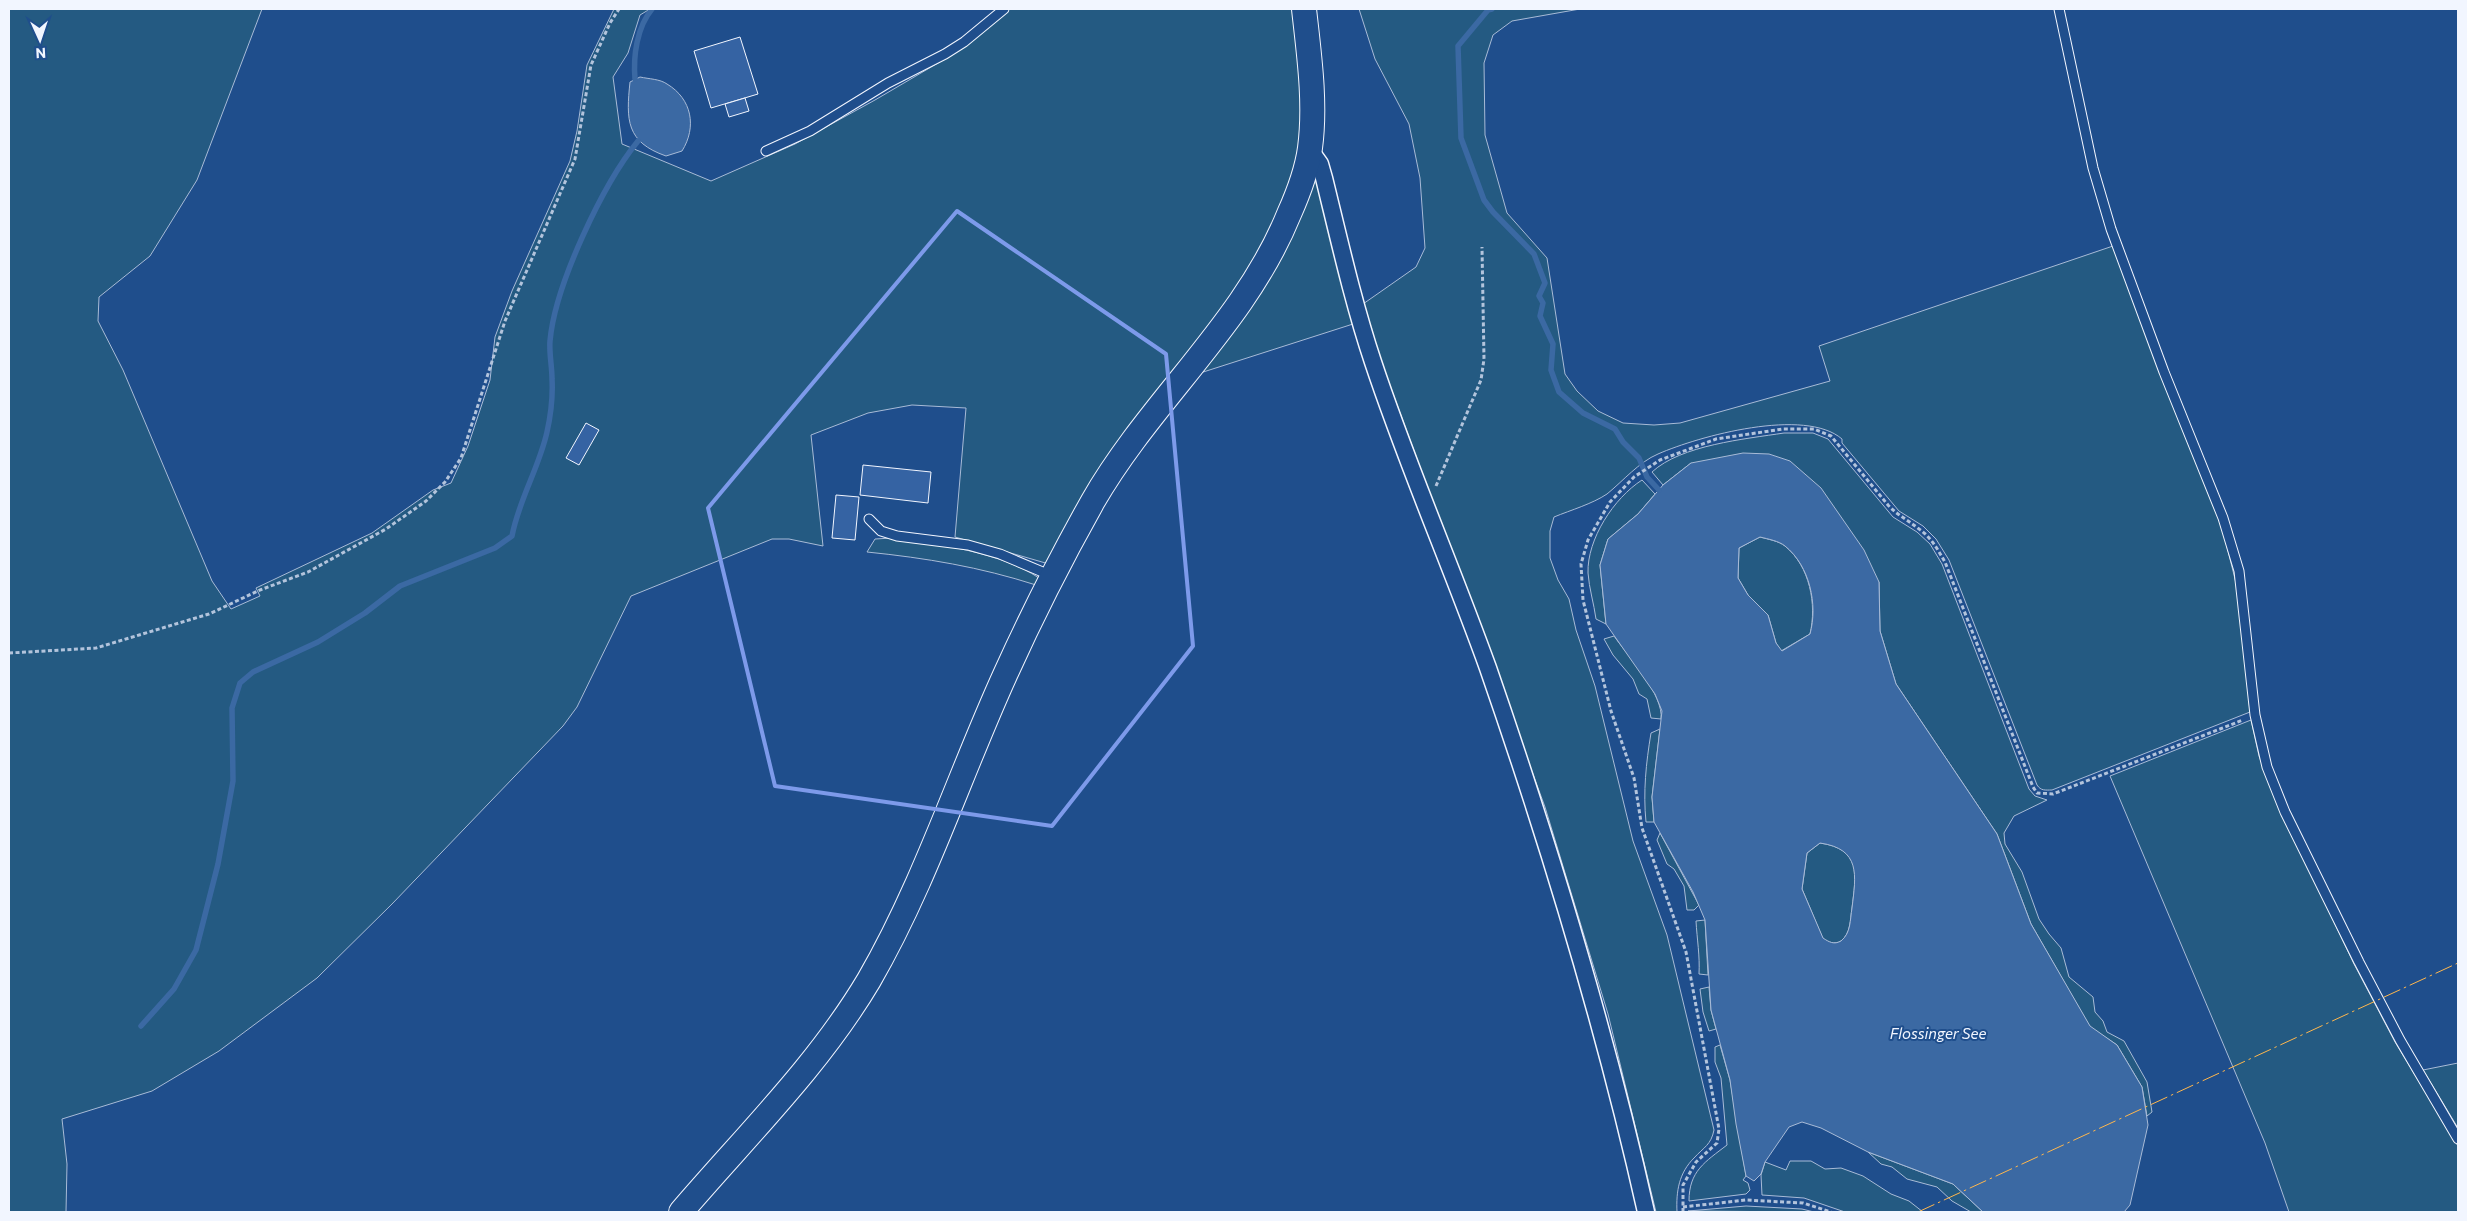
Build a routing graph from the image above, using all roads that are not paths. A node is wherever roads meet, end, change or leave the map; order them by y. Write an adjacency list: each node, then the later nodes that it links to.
1 (1004, 9): 5 (lane)
2 (1304, 9): 4 (main road)
3 (2059, 9): 8 (lane)
4 (1310, 150): 7 (main road); 10 (street)
5 (766, 151)
6 (869, 518): 7 (lane)
7 (1052, 576): 9 (main road)
8 (2458, 1139)
9 (680, 1212)
10 (1646, 1212)

